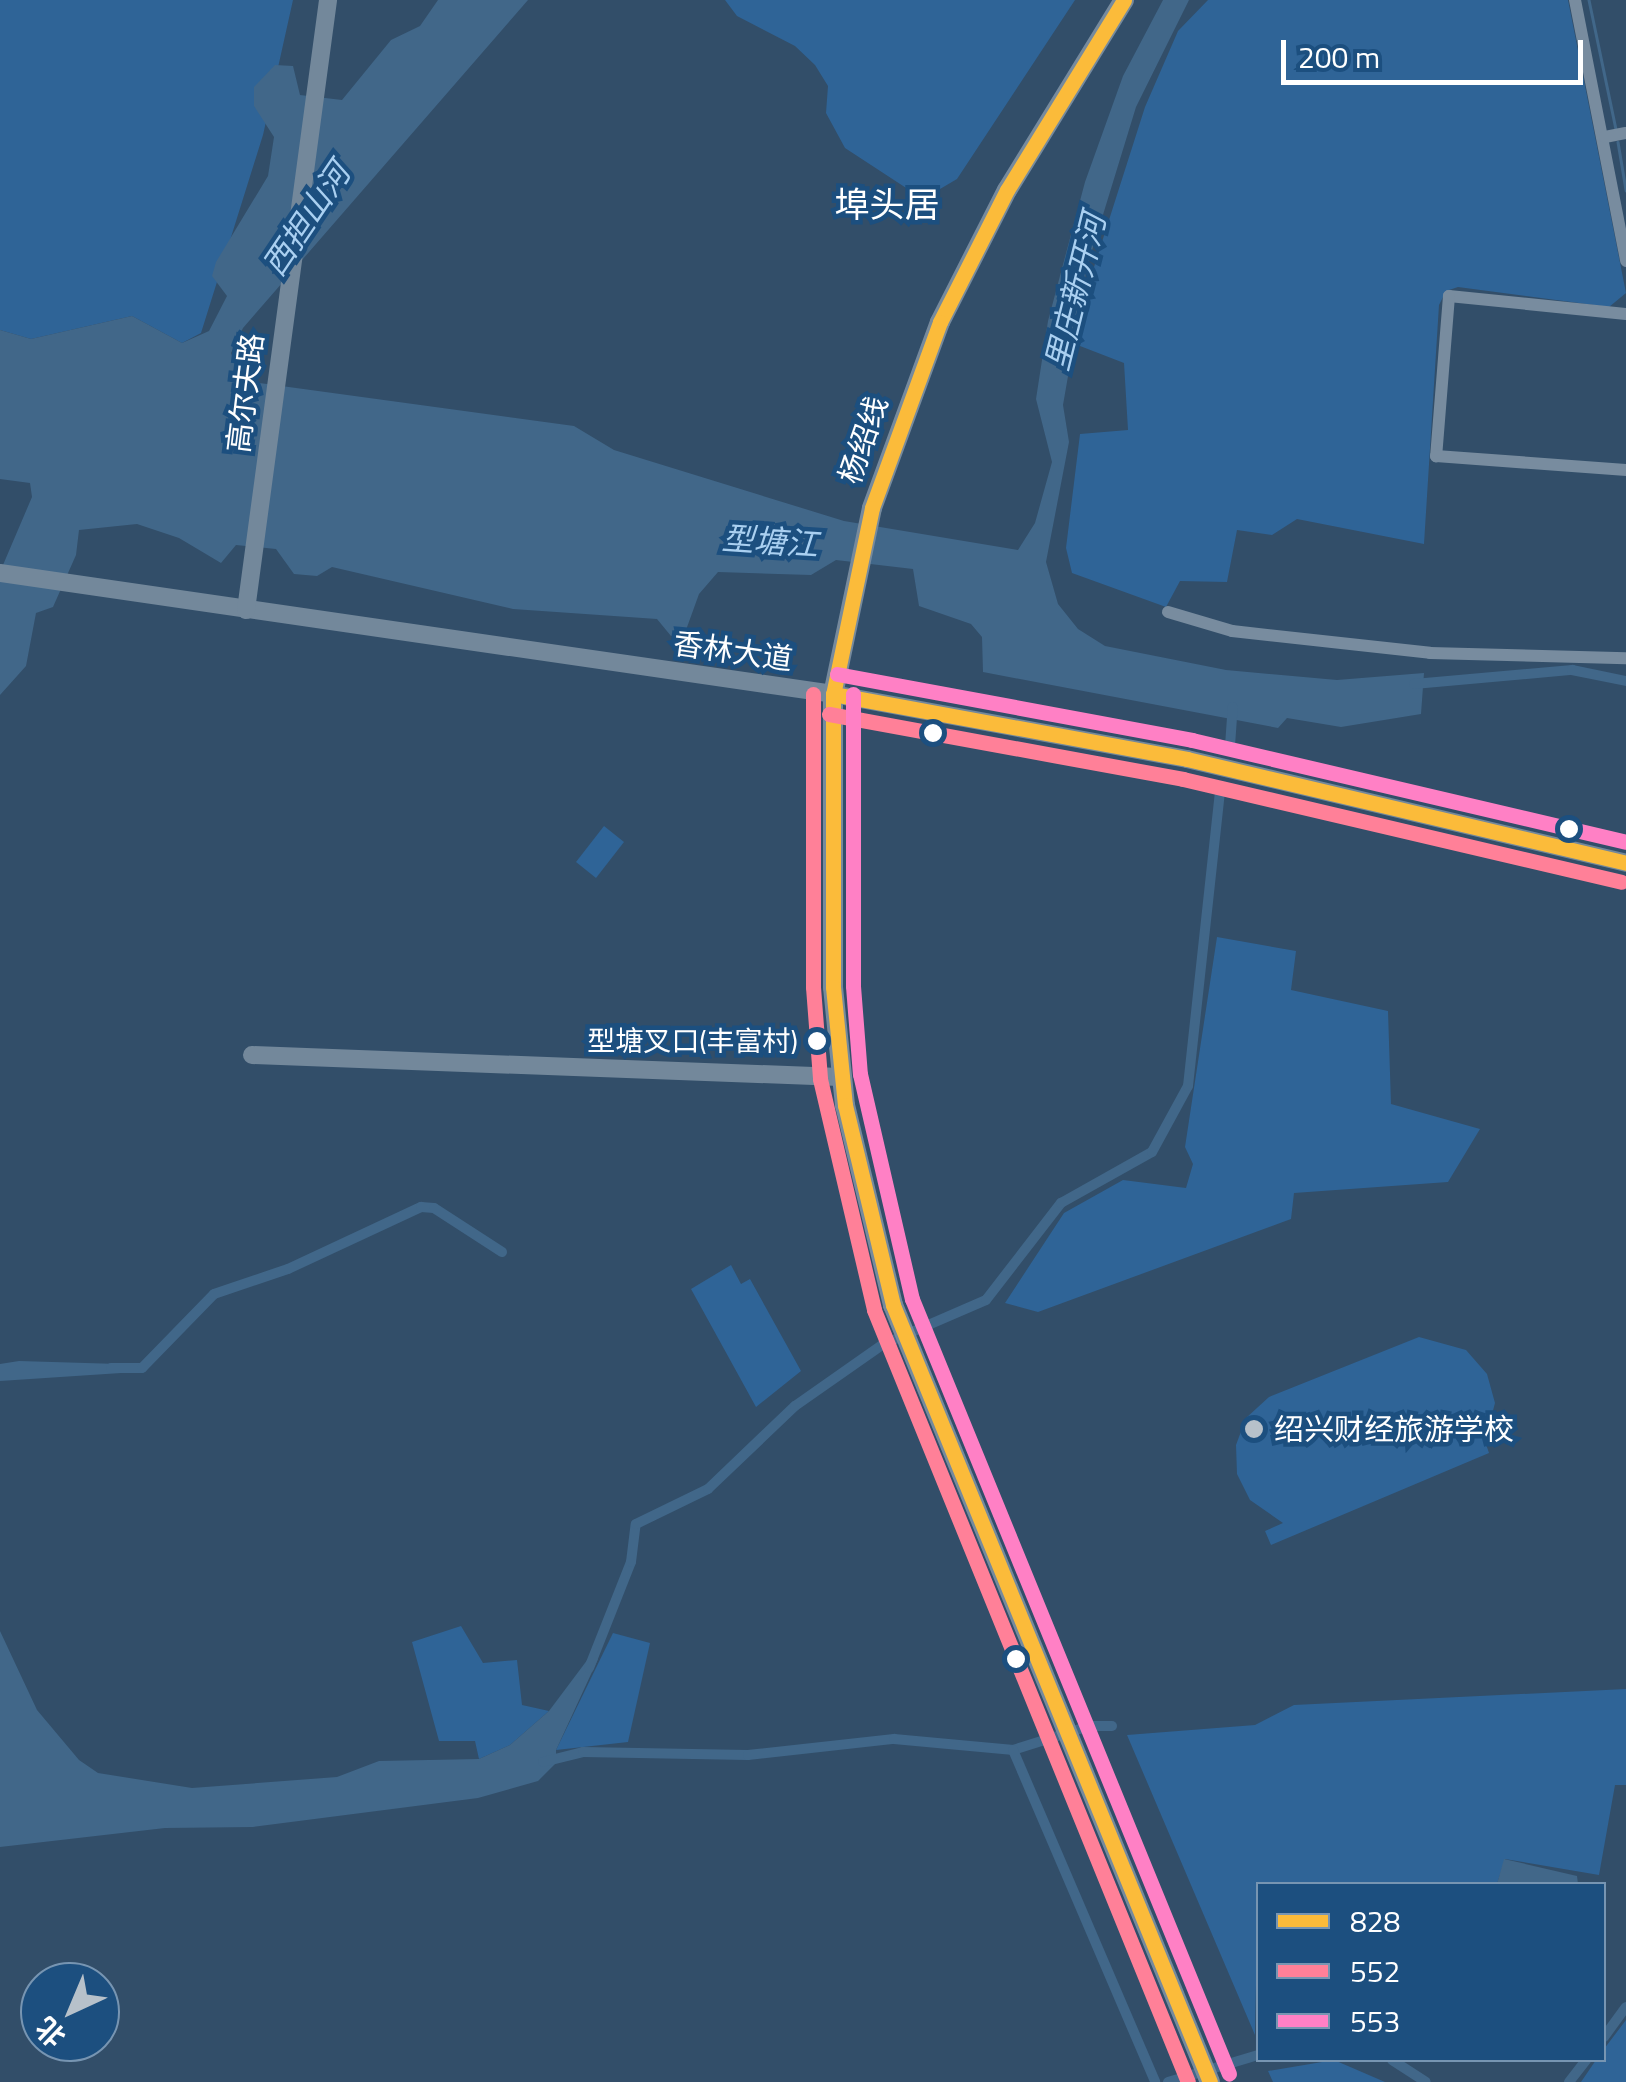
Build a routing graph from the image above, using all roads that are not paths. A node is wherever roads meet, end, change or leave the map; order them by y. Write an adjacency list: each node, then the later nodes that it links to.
1 (328, 0): 9 (street, 高尔夫路)
2 (1124, 0): 12 (main road, 杨绍线)
3 (1575, 0): 4 (street)
4 (1616, 134): 5 (street)
5 (1626, 261)
6 (1626, 314): 7 (street)
7 (1626, 470)
8 (0, 573): 9 (street, 香林大道)
9 (246, 610): 12 (street, 香林大道)
10 (1168, 612): 11 (street)
11 (1626, 658)
12 (834, 694): 13 (street, 香林大道); 15 (main road, 杨绍线)
13 (1624, 858)
14 (252, 1055): 15 (street)
15 (840, 1077): 16 (main road, 杨绍线)
16 (1210, 2082)

